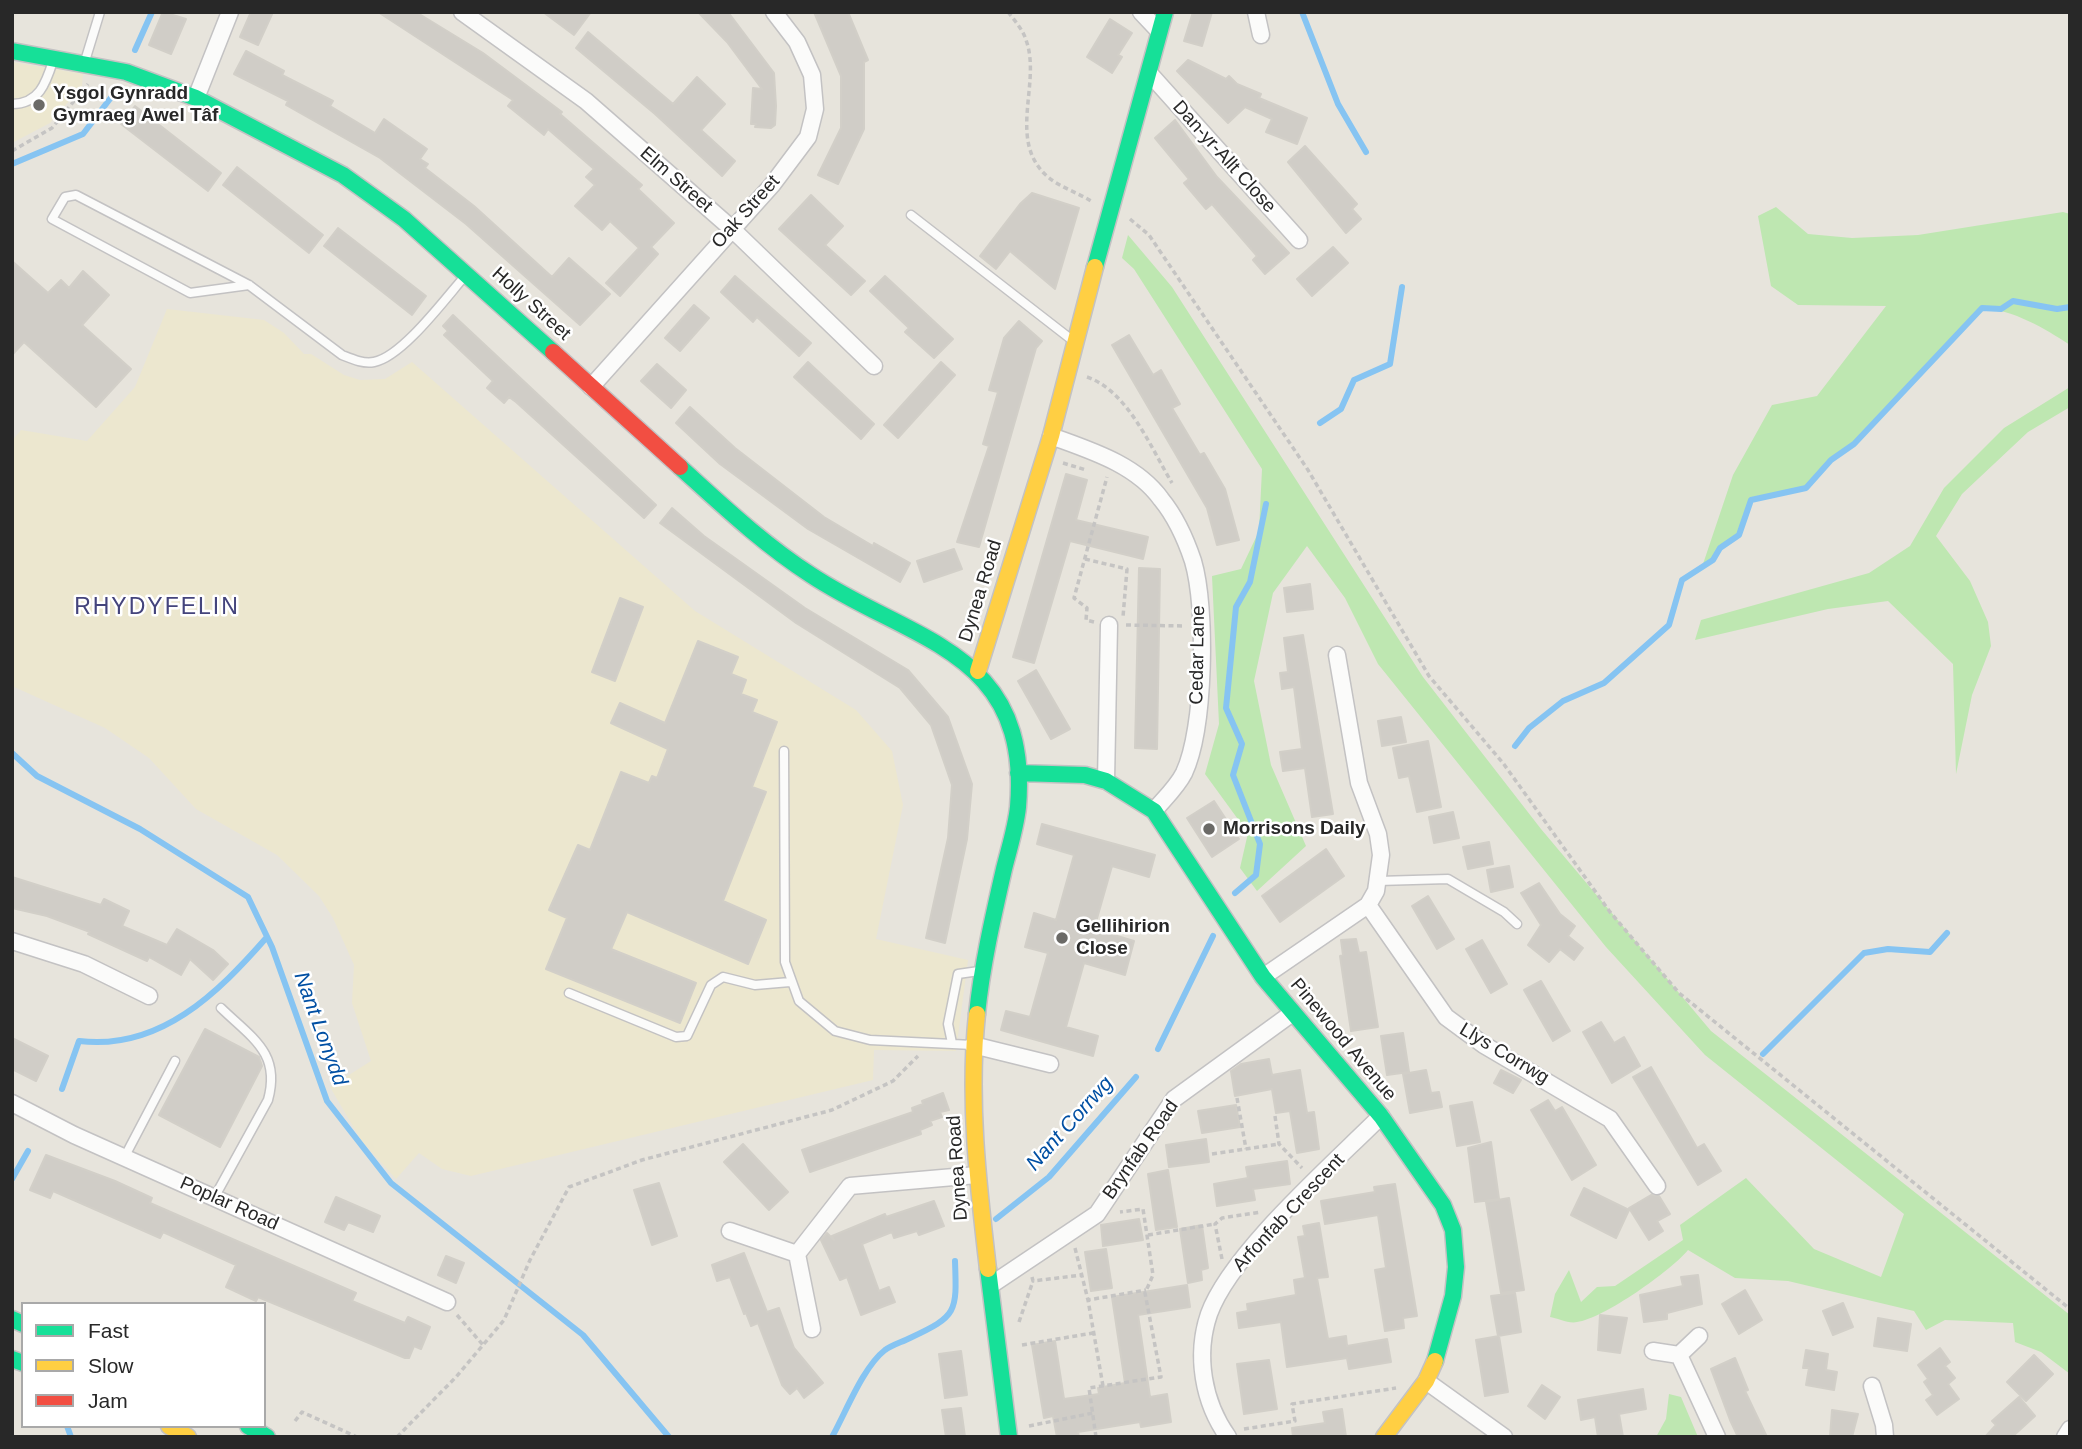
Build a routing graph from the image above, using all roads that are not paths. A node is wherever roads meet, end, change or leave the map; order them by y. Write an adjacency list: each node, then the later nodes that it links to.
1 (100, 12): 12 (lane)
2 (230, 12): 14 (street)
3 (462, 12): 17 (street, Elm Street)
4 (774, 12): 17 (street, Oak Street)
5 (1141, 12): 8 (street)
6 (1165, 12): 8 (main road, Dynea Road)
7 (1256, 12): 9 (street)
8 (1158, 30): 13 (main road, Dynea Road)
9 (1261, 35)
10 (12, 51): 11 (main road, Holly Street)
11 (54, 58): 12 (main road, Holly Street); 15 (lane)
12 (84, 64): 14 (main road, Holly Street)
13 (1150, 74): 18 (street, Dan-yr-Allt Close); 21 (main road, Dynea Road)
14 (196, 98): 19 (main road, Holly Street)
15 (12, 104)
16 (911, 215): 21 (lane)
17 (731, 228): 22 (street, Elm Street); 23 (street, Oak Street)
18 (1299, 240)
19 (467, 274): 20 (lane); 23 (main road, Holly Street)
20 (249, 285): 20 (lane)
21 (1074, 342): 24 (main road, Dynea Road)
22 (874, 366)
23 (591, 387): 27 (main road, Holly Street)
24 (1051, 436): 27 (main road, Dynea Road); 31 (street, Cedar Lane)
25 (1109, 625): 30 (street)
26 (1337, 656): 32 (street)
27 (978, 671): 29 (main road, Dynea Road)
28 (784, 751): 38 (lane)
29 (1018, 773): 30 (main road, Pinewood Avenue); 36 (main road, Dynea Road)
30 (1106, 782): 31 (main road, Pinewood Avenue)
31 (1154, 811): 37 (main road, Pinewood Avenue)
32 (1378, 881): 33 (street); 34 (lane)
33 (1367, 905): 37 (street); 51 (street, Llys Corrwg)
34 (1517, 924)
35 (12, 941): 40 (street)
36 (981, 971): 43 (lane); 44 (main road, Dynea Road)
37 (1264, 977): 42 (main road, Pinewood Avenue)
38 (790, 982): 39 (lane); 43 (lane)
39 (569, 993)
40 (149, 996)
41 (221, 1008): 52 (lane)
42 (1292, 1014): 48 (main road, Pinewood Avenue); 55 (street, Brynfab Road)
43 (951, 1043): 44 (lane)
44 (973, 1045): 46 (street); 50 (main road, Dynea Road)
45 (176, 1061): 49 (lane)
46 (1050, 1064)
47 (12, 1104): 49 (street, Poplar Road)
48 (1381, 1116): 61 (main road, Pinewood Avenue); 67 (street, Arfonfab Crescent)
49 (124, 1158): 52 (street, Poplar Road)
50 (976, 1175): 54 (street); 55 (main road, Dynea Road)
51 (1657, 1186)
52 (214, 1198): 56 (street, Poplar Road)
53 (730, 1231): 54 (street)
54 (797, 1254): 57 (street)
55 (991, 1285): 66 (main road, Dynea Road)
56 (447, 1302)
57 (812, 1329)
58 (1699, 1336): 60 (street)
59 (1654, 1351): 60 (street)
60 (1679, 1355): 72 (street)
61 (1426, 1382): 70 (main road, Pinewood Avenue); 71 (street)
62 (1872, 1386): 73 (street)
63 (172, 1428): 68 (main road)
64 (251, 1428): 69 (main road)
65 (2070, 1429): 74 (street)
66 (1008, 1433)
67 (1226, 1434)
68 (188, 1437)
69 (267, 1437)
70 (1384, 1437)
71 (1504, 1437)
72 (1717, 1437)
73 (1885, 1437)
74 (2065, 1437)

